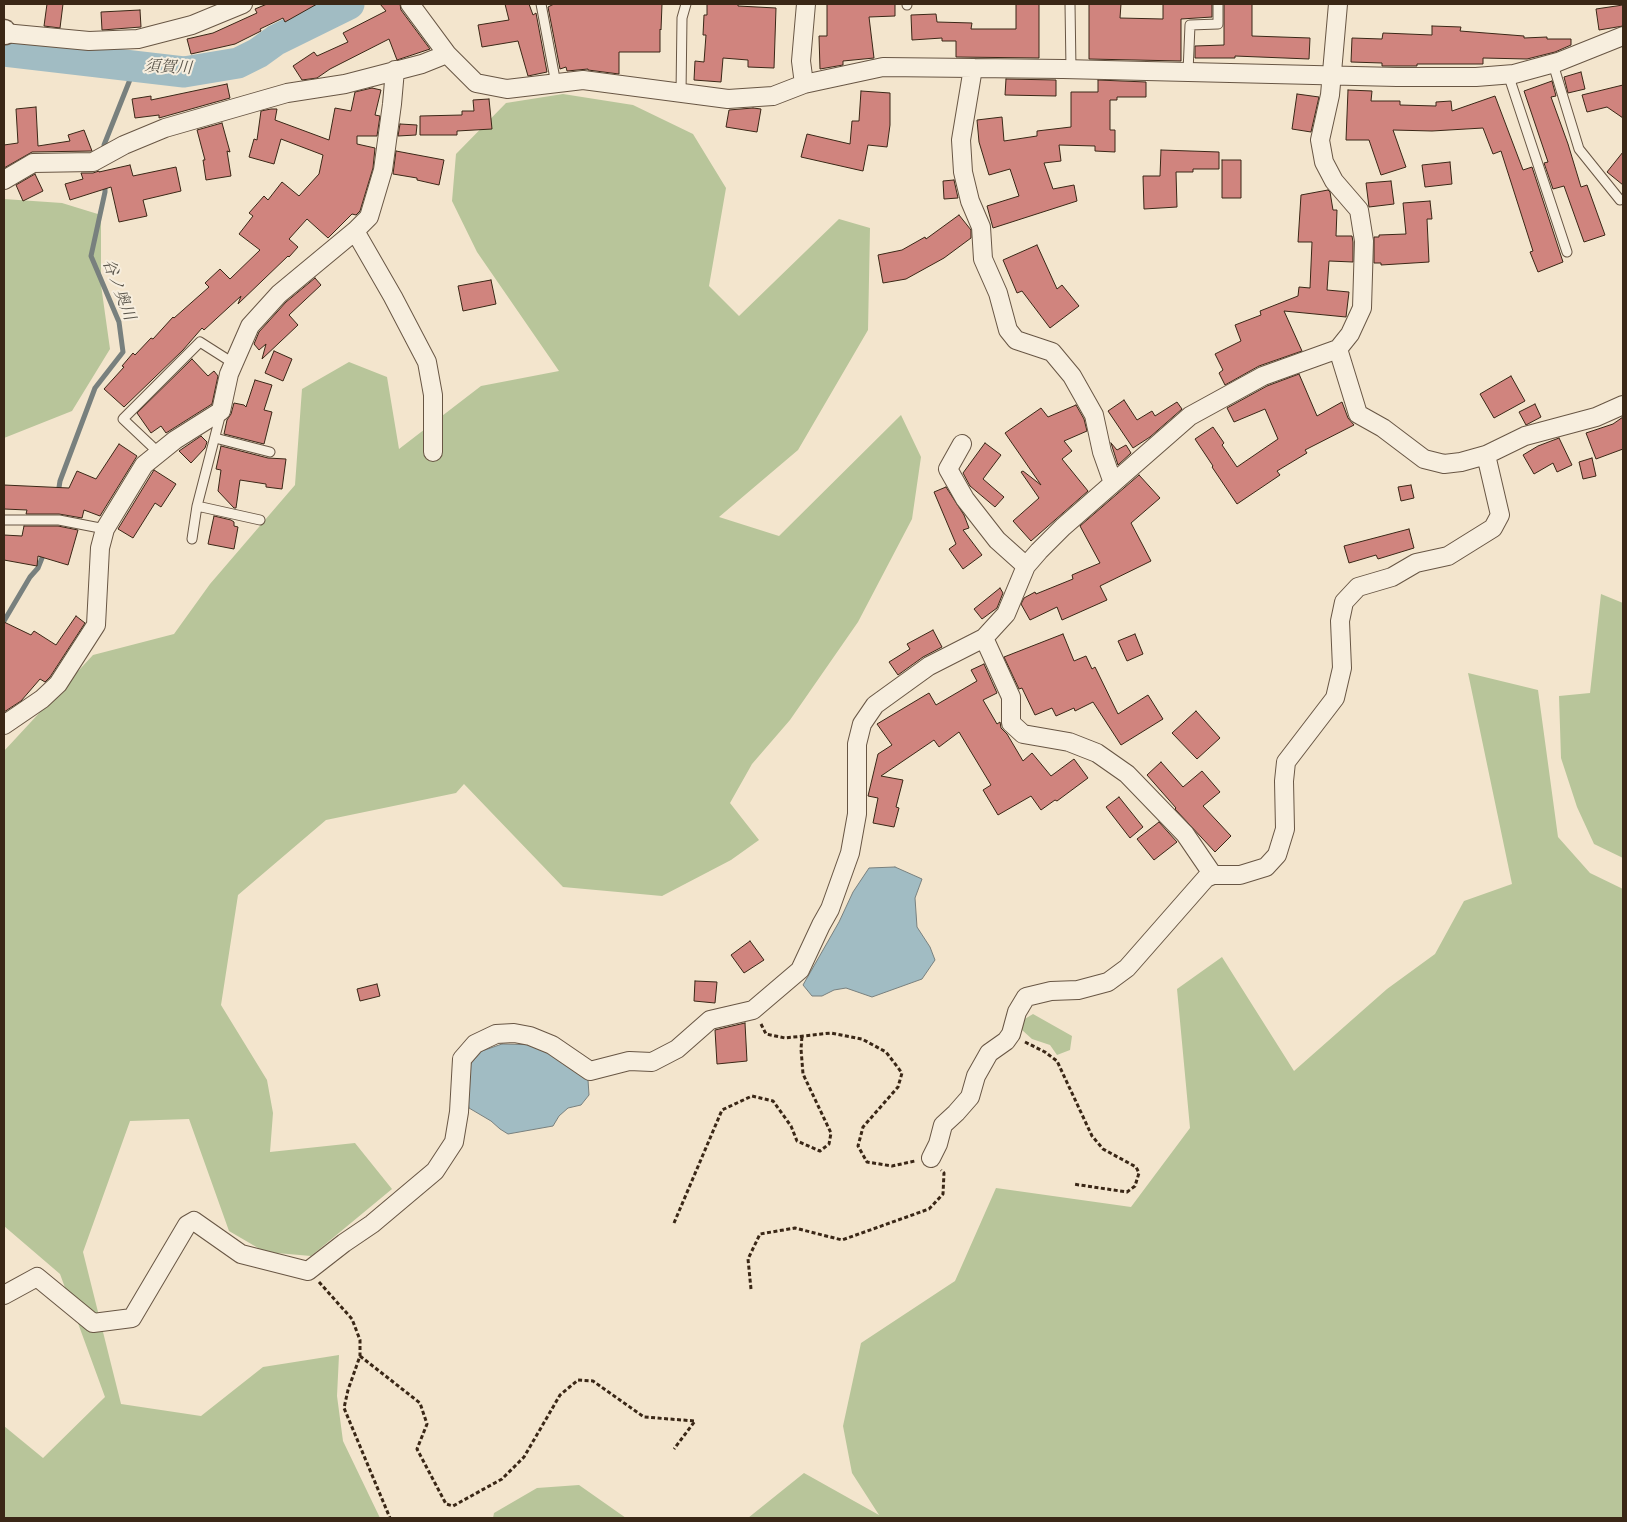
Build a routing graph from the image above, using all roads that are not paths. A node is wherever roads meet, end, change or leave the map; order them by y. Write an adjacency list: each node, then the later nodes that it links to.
1 (243, 4): 9 (street)
2 (410, 4): 11 (street)
3 (541, 4): 19 (lane)
4 (686, 4): 21 (lane)
5 (806, 4): 20 (street)
6 (1070, 4): 14 (lane)
7 (1218, 4): 16 (lane)
8 (1338, 4): 18 (street)
9 (4, 32)
10 (1623, 36): 12 (street)
11 (447, 54): 15 (street); 19 (street)
12 (1553, 64): 17 (street); 23 (lane)
13 (973, 68): 14 (street); 20 (street); 36 (street)
14 (1071, 69): 16 (street)
15 (395, 70): 22 (street); 24 (street)
16 (1188, 72): 18 (street)
17 (1508, 74): 18 (street); 25 (lane)
18 (1331, 75): 26 (street)
19 (556, 84): 21 (street)
20 (804, 84): 21 (street)
21 (681, 93)
22 (4, 180)
23 (1620, 200)
24 (355, 231): 27 (street); 33 (street)
25 (1567, 252)
26 (1338, 349): 35 (street); 36 (street)
27 (234, 363): 29 (street); 34 (lane)
28 (1623, 405): 35 (street)
29 (221, 411): 30 (lane); 34 (street)
30 (215, 438): 32 (lane); 37 (lane)
31 (962, 444): 42 (street)
32 (270, 452)
33 (433, 452)
34 (158, 453): 40 (street)
35 (1486, 455): 45 (street)
36 (1113, 483): 42 (street)
37 (197, 506): 39 (lane); 41 (lane)
38 (4, 520): 40 (lane)
39 (260, 520)
40 (105, 529): 44 (street)
41 (192, 539)
42 (1026, 566): 43 (street)
43 (984, 638): 45 (street); 47 (street)
44 (4, 726)
45 (1213, 875): 46 (street)
46 (931, 1158)
47 (4, 1295)

